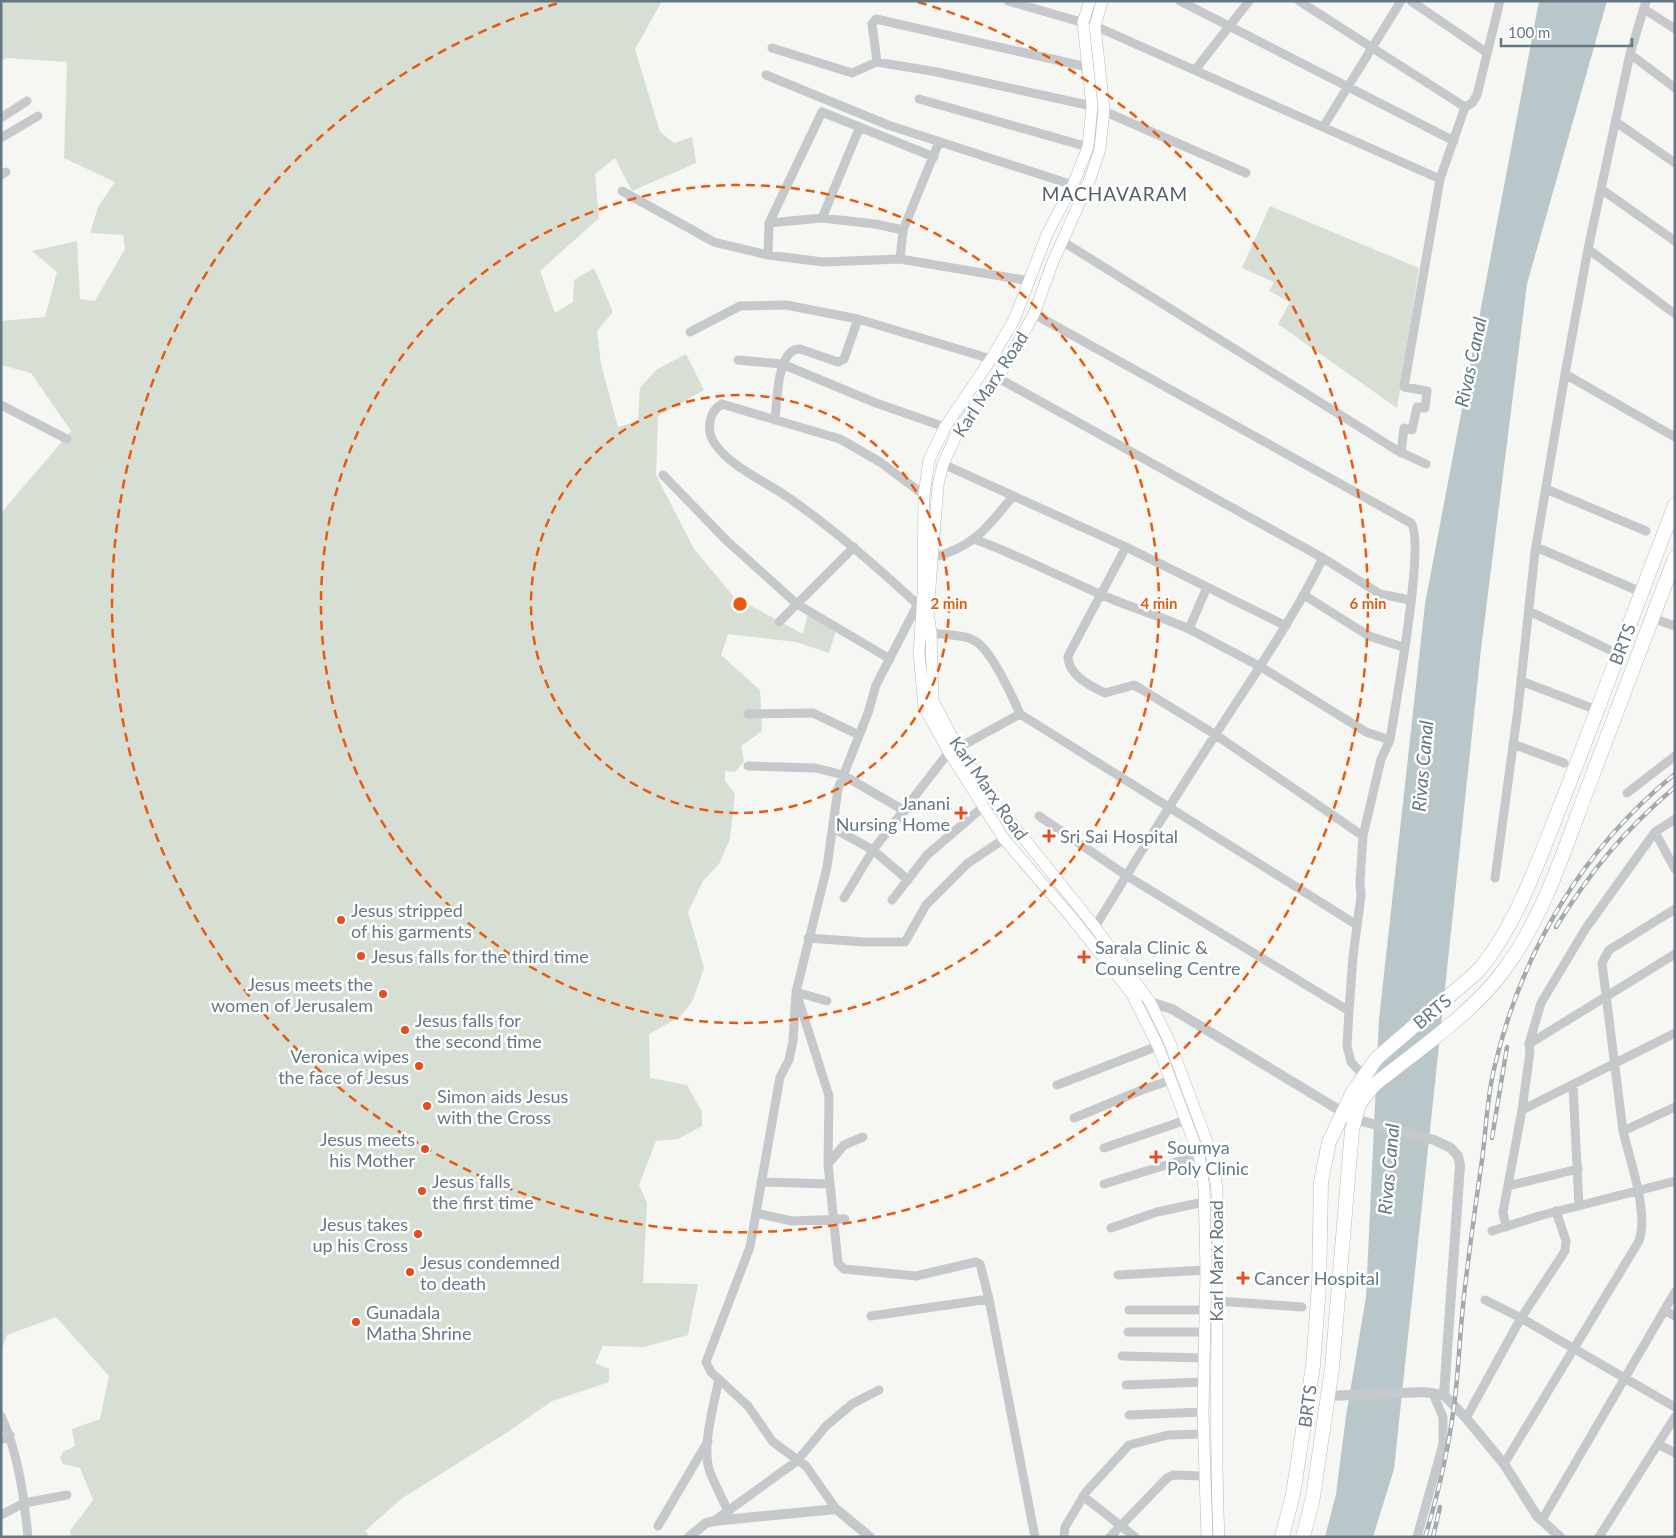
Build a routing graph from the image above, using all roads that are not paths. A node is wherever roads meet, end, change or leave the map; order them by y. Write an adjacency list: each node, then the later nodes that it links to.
1 (1008, 1): 11 (street)
2 (1090, 1): 11 (main road, Karl Marx Road)
3 (1102, 1): 12 (main road, Karl Marx Road)
4 (1180, 1): 13 (street)
5 (1249, 1): 13 (street)
6 (1299, 1): 16 (street)
7 (1401, 1): 16 (street)
8 (1411, 1): 17 (street)
9 (1500, 1): 17 (street)
10 (1645, 5): 14 (street); 18 (street)
11 (1083, 22): 12 (street); 20 (main road, Karl Marx Road)
12 (1095, 26): 21 (street); 27 (main road, Karl Marx Road)
13 (1229, 27): 21 (street); 23 (street)
14 (1675, 29)
15 (772, 48): 19 (street)
16 (1373, 48): 23 (street); 28 (street)
17 (1486, 52): 28 (street)
18 (1630, 54): 24 (street); 31 (street)
19 (877, 62): 20 (street); 27 (street)
20 (1088, 68): 27 (main road, Karl Marx Road)
21 (1195, 70): 32 (street)
22 (766, 75): 36 (street)
23 (1346, 88): 32 (street); 35 (street)
24 (1675, 88)
25 (919, 99): 37 (street)
26 (27, 101): 30 (street)
27 (1098, 107): 37 (main road, Karl Marx Road); 40 (street); 49 (main road, Karl Marx Road)
28 (1465, 108): 35 (street)
29 (38, 116): 34 (street)
30 (1, 118)
31 (1616, 122): 39 (street); 43 (street)
32 (1323, 127): 41 (street)
33 (859, 129): 38 (street); 45 (street); 46 (street)
34 (1, 138)
35 (1454, 141): 41 (street)
36 (939, 142): 38 (street); 42 (street)
37 (1088, 147): 42 (main road, Karl Marx Road)
38 (934, 157): 47 (street)
39 (1675, 163)
40 (1246, 173)
41 (1440, 179): 68 (street)
42 (1073, 185): 53 (main road, Karl Marx Road)
43 (1602, 189): 48 (street); 50 (street)
44 (622, 191): 51 (street)
45 (822, 218): 46 (street); 47 (street)
46 (770, 223): 51 (street)
47 (903, 230): 52 (street)
48 (1675, 241)
49 (1062, 242): 54 (main road, Karl Marx Road); 68 (street)
50 (1588, 249): 55 (street); 61 (street)
51 (768, 255): 52 (street)
52 (900, 259): 53 (street)
53 (1030, 281): 58 (main road, Karl Marx Road)
54 (1034, 314): 62 (main road, Karl Marx Road); 90 (street)
55 (1675, 314)
56 (858, 319): 57 (street); 58 (street); 60 (street)
57 (690, 332)
58 (991, 359): 65 (main road, Karl Marx Road)
59 (738, 360): 60 (street)
60 (782, 364): 64 (street); 65 (street)
61 (1565, 374): 66 (street); 72 (street)
62 (998, 378): 69 (main road, Karl Marx Road); 82 (street)
63 (1, 405): 67 (street)
64 (775, 420): 73 (street); 78 (street)
65 (945, 427): 73 (main road, Karl Marx Road)
66 (1675, 437)
67 (66, 439)
68 (1401, 453): 70 (street)
69 (944, 464): 74 (street); 81 (main road, Karl Marx Road)
70 (1426, 464)
71 (663, 475): 91 (street)
72 (1546, 489): 76 (street); 80 (street)
73 (924, 495): 89 (main road, Karl Marx Road)
74 (1013, 496): 77 (street); 79 (street)
75 (1675, 505): 86 (main road, BRTS)
76 (1646, 531)
77 (974, 539): 81 (street); 87 (street)
78 (854, 547): 89 (street); 91 (street)
79 (1126, 547): 85 (street); 87 (street)
80 (1536, 547): 86 (street); 92 (street)
81 (932, 558): 84 (main road, Karl Marx Road)
82 (1323, 558): 88 (street); 90 (street)
83 (1675, 558): 93 (main road, BRTS)
84 (930, 584): 89 (street); 98 (main road, Karl Marx Road)
85 (1207, 587): 95 (street); 97 (street)
86 (1641, 592): 100 (main road, BRTS)
87 (1101, 595): 97 (street); 107 (street)
88 (1304, 595): 95 (street); 99 (street)
89 (919, 599): 101 (street); 111 (main road, Karl Marx Road)
90 (1410, 600): 99 (street)
91 (797, 604): 94 (street); 101 (street)
92 (1529, 611): 100 (street); 103 (street)
93 (1652, 618): 96 (street); 148 (main road, BRTS)
94 (779, 622)
95 (1286, 626): 102 (street)
96 (1675, 626)
97 (1189, 629): 102 (street)
98 (931, 633): 106 (street); 111 (main road, Karl Marx Road)
99 (1404, 647): 109 (street)
100 (1618, 654): 104 (main road, BRTS)
101 (890, 659): 108 (street)
102 (1261, 667): 107 (street); 109 (street)
103 (1521, 681): 104 (street); 110 (street)
104 (1597, 710): 148 (main road, BRTS)
105 (748, 714): 108 (street)
106 (1020, 714): 111 (street); 117 (street)
107 (1216, 734): 117 (street); 124 (street)
108 (860, 735): 115 (street)
109 (1390, 740): 124 (street)
110 (1513, 744): 113 (street); 129 (street)
111 (953, 750): 118 (main road, Karl Marx Road); 119 (street); 135 (main road, Karl Marx Road)
112 (1675, 756): 116 (street)
113 (1564, 763)
114 (748, 766): 115 (street)
115 (843, 775): 119 (street); 122 (street)
116 (1628, 793)
117 (1170, 806): 128 (street); 134 (street)
118 (983, 807): 125 (main road, Karl Marx Road); 130 (street)
119 (905, 811): 126 (street)
120 (1040, 816): 128 (street)
121 (1675, 818): 123 (street)
122 (833, 828): 126 (street); 136 (street)
123 (1655, 832): 127 (street); 144 (street)
124 (1363, 836): 134 (street)
125 (1004, 839): 136 (street); 145 (main road, Karl Marx Road)
126 (873, 850): 130 (street); 131 (street)
127 (1675, 869)
128 (1127, 876): 135 (street); 142 (street)
129 (1495, 878)
130 (908, 880): 132 (street)
131 (844, 898)
132 (892, 900)
133 (1675, 908): 139 (street)
134 (1357, 925): 142 (street)
135 (1095, 927): 141 (main road, Karl Marx Road)
136 (808, 938): 138 (street)
137 (1675, 954): 139 (street)
138 (796, 992): 140 (street); 160 (street); 163 (street)
139 (1607, 996): 144 (street); 146 (street)
140 (827, 1001)
141 (1150, 1002): 154 (street); 182 (main road, Karl Marx Road)
142 (1349, 1011): 148 (street)
143 (1675, 1033): 146 (street)
144 (1529, 1044): 152 (street)
145 (1158, 1046): 147 (main road, Karl Marx Road); 149 (street)
146 (1616, 1064): 150 (street); 156 (street)
147 (1171, 1080): 153 (street); 155 (main road, Karl Marx Road)
148 (1369, 1080): 154 (main road, BRTS)
149 (1057, 1085)
150 (1573, 1085): 152 (street); 161 (street)
151 (1675, 1107): 156 (street)
152 (1522, 1110): 166 (street)
153 (1074, 1118)
154 (1354, 1119): 200 (street); 201 (main road, BRTS); 236 (main road, BRTS)
155 (1186, 1120): 158 (street); 159 (main road, Karl Marx Road)
156 (1623, 1131): 167 (street)
157 (863, 1137): 160 (street)
158 (1104, 1148)
159 (1199, 1155): 165 (street); 168 (main road, Karl Marx Road)
160 (828, 1164): 164 (street)
161 (1578, 1168): 166 (street); 169 (street)
162 (1675, 1181): 167 (street)
163 (761, 1182): 164 (street); 171 (street)
164 (830, 1184): 173 (street)
165 (1104, 1184)
166 (1508, 1186): 174 (street)
167 (1637, 1192): 169 (street); 192 (street)
168 (1204, 1202): 175 (street); 177 (main road, Karl Marx Road)
169 (1579, 1206): 170 (street)
170 (1556, 1211): 174 (street); 189 (street)
171 (756, 1213): 173 (street); 196 (street)
172 (845, 1219): 173 (street)
173 (832, 1220): 180 (street)
174 (1506, 1227): 176 (street)
175 (1111, 1228)
176 (1492, 1231)
177 (1206, 1270): 178 (street); 185 (main road, Karl Marx Road)
178 (1118, 1274)
179 (1675, 1292): 186 (street)
180 (990, 1299): 187 (street); 230 (street)
181 (1485, 1300): 189 (street)
182 (1217, 1301): 183 (street); 235 (main road, Karl Marx Road)
183 (1302, 1307)
184 (1129, 1310): 185 (street)
185 (1206, 1310): 191 (main road, Karl Marx Road)
186 (1664, 1310): 188 (street); 195 (street)
187 (871, 1316)
188 (1675, 1316)
189 (1520, 1318): 192 (street); 207 (street)
190 (1128, 1332): 191 (street)
191 (1204, 1332): 194 (main road, Karl Marx Road)
192 (1575, 1349): 195 (street); 215 (street)
193 (1122, 1356): 194 (street)
194 (1204, 1358): 197 (main road, Karl Marx Road)
195 (1625, 1378): 202 (street); 223 (street)
196 (719, 1380): 211 (street); 214 (street)
197 (1204, 1382): 198 (street); 203 (main road, Karl Marx Road)
198 (1126, 1385)
199 (879, 1390): 214 (street)
200 (1434, 1394): 201 (street); 207 (street); 238 (street)
201 (1328, 1396): 237 (main road, BRTS)
202 (1675, 1407)
203 (1203, 1412): 204 (street); 208 (main road, Karl Marx Road)
204 (1128, 1415)
205 (1, 1416): 209 (street)
206 (1675, 1417): 212 (street)
207 (1466, 1418): 215 (street)
208 (1204, 1434): 216 (main road, Karl Marx Road); 218 (street)
209 (10, 1435): 210 (street); 219 (street)
210 (1, 1440)
211 (708, 1441): 221 (street); 226 (street)
212 (1658, 1444): 213 (street); 240 (street)
213 (1675, 1454)
214 (797, 1461): 220 (street); 221 (street)
215 (1504, 1464): 223 (street)
216 (1204, 1476): 225 (street); 234 (main road, Karl Marx Road)
217 (68, 1495): 219 (street)
218 (1083, 1496): 225 (street); 231 (street)
219 (24, 1503): 222 (street); 227 (street)
220 (836, 1509): 224 (street); 229 (street)
221 (728, 1511): 224 (street)
222 (1, 1515)
223 (1542, 1520): 239 (street)
224 (714, 1521): 228 (street)
225 (1120, 1525): 232 (street); 233 (street)
226 (658, 1526)
227 (28, 1537)
228 (689, 1537)
229 (870, 1537)
230 (1035, 1537)
231 (1064, 1537)
232 (1110, 1537)
233 (1135, 1537)
234 (1207, 1537)
235 (1219, 1537)
236 (1282, 1537)
237 (1303, 1537)
238 (1417, 1537)
239 (1560, 1537)
240 (1599, 1537)

